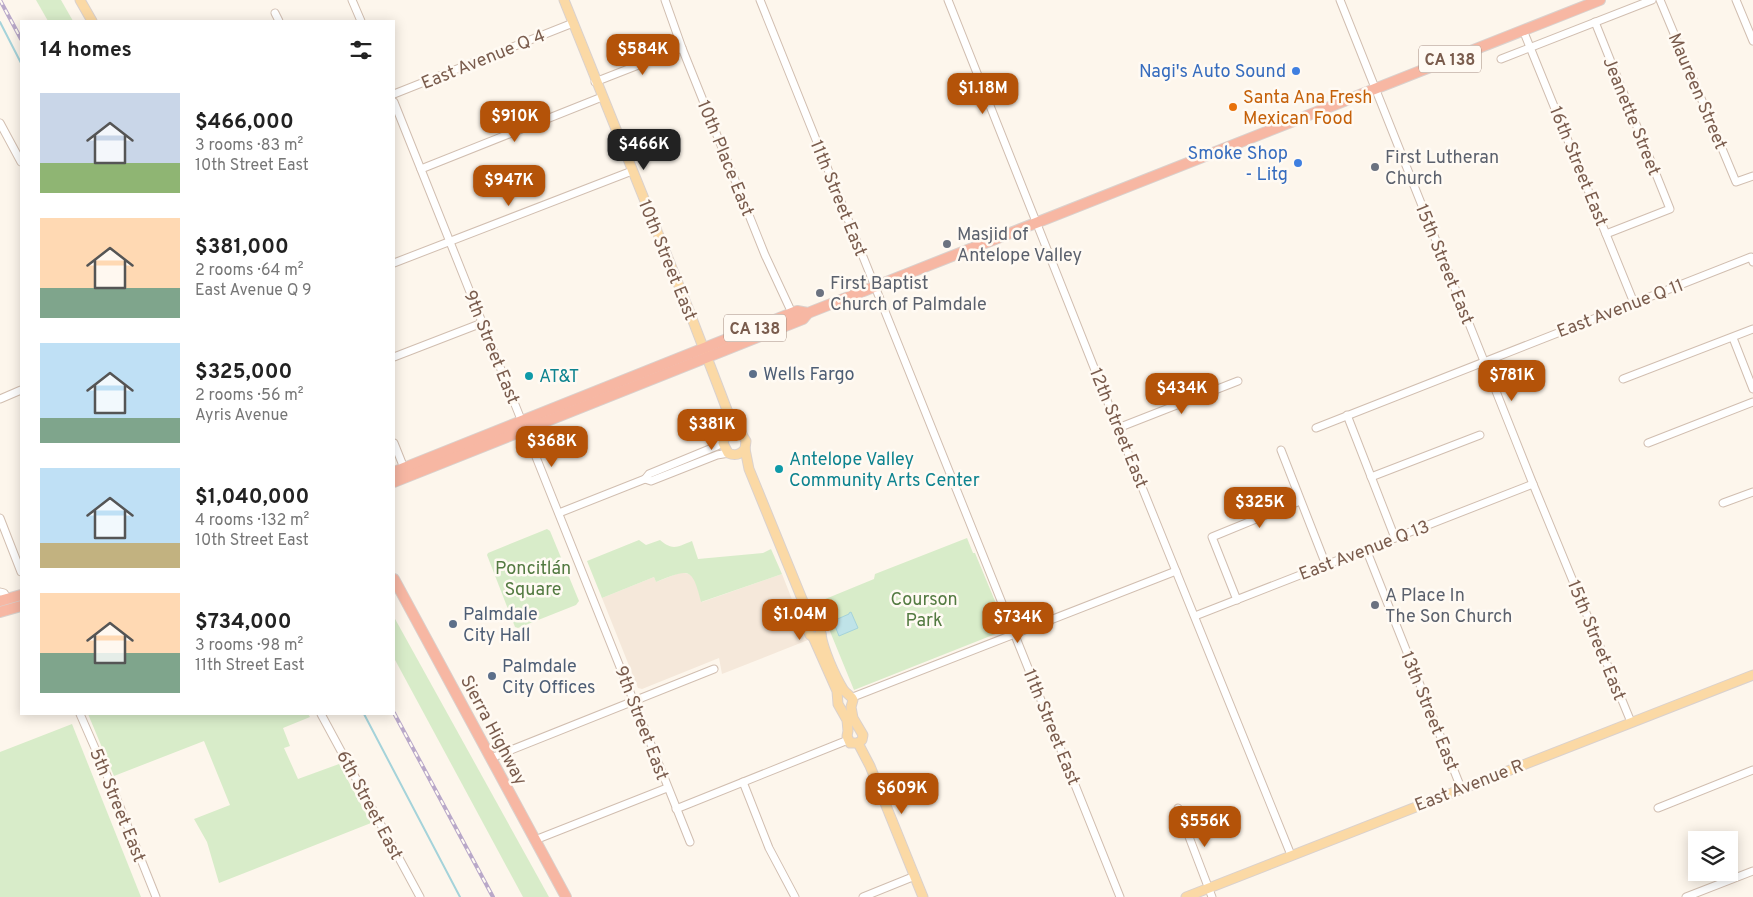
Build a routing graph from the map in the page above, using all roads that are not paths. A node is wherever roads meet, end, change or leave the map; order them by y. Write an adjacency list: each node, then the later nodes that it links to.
1 (80, 0): 13 (main road)
2 (352, 0): 15 (street)
3 (564, 0): 17 (main road, 10th Street East)
4 (665, 0): 20 (street, 10th Place East)
5 (760, 0): 39 (street, 11th Street East)
6 (948, 0): 34 (street, 12th Street East)
7 (1340, 0): 24 (street, 15th Street East)
8 (1600, 0): 18 (highway, CA 138)
9 (1652, 0): 16 (street)
10 (1660, 0): 33 (street, Maureen Street)
11 (1736, 0): 19 (street)
12 (276, 13): 14 (street)
13 (91, 20)
14 (279, 20)
15 (361, 20)
16 (1594, 22): 21 (street); 35 (street, Jeanette Street)
17 (573, 23): 23 (main road, 10th Street East); 25 (street, East Avenue Q 4)
18 (1524, 30): 21 (street, 16th Street East); 24 (highway, CA 138)
19 (1753, 41)
20 (682, 48): 23 (street); 41 (street, 10th Place East)
21 (1531, 48): 22 (street); 35 (street, 16th Street East)
22 (1501, 59)
23 (596, 82): 26 (main road, 10th Street East)
24 (1375, 89): 34 (highway, CA 138); 48 (street, 15th Street East)
25 (395, 94)
26 (602, 97): 31 (street); 32 (main road, 10th Street East)
27 (395, 104): 31 (street, 9th Street East)
28 (0, 123): 29 (street)
29 (2, 131): 30 (street)
30 (20, 160)
31 (421, 168): 36 (street, 9th Street East)
32 (632, 171): 36 (street); 46 (main road, 10th Street East)
33 (1753, 176)
34 (1037, 223): 39 (highway, CA 138); 58 (street, 12th Street East)
35 (1606, 234): 40 (street, 16th Street East)
36 (450, 241): 38 (street); 43 (street, 9th Street East)
37 (1753, 262): 40 (street, East Avenue Q 11)
38 (395, 263)
39 (875, 286): 42 (highway, CA 138); 91 (street, 11th Street East)
40 (1634, 303): 48 (street, East Avenue Q 11)
41 (792, 313): 42 (highway, CA 138); 46 (highway, CA 138)
42 (808, 313): 46 (highway, CA 138)
43 (482, 323): 47 (street); 57 (street, 9th Street East)
44 (1753, 329): 45 (street)
45 (1733, 338): 49 (street); 51 (street)
46 (705, 354): 55 (main road, 10th Street East); 57 (highway, CA 138)
47 (395, 357)
48 (1484, 361): 56 (street, East Avenue Q 11); 73 (street, 15th Street East)
49 (1623, 379)
50 (1238, 381): 58 (street)
51 (1753, 389)
52 (20, 390): 53 (street)
53 (0, 398)
54 (1753, 402): 63 (street)
55 (727, 410): 60 (main road, 10th Street East); 62 (main road, 10th Street East)
56 (1347, 415): 59 (street, East Avenue Q 11); 70 (street)
57 (523, 425): 69 (highway, CA 138); 72 (highway, CA 138); 77 (street, 9th Street East)
58 (1118, 428): 83 (street, 12th Street East)
59 (1316, 428)
60 (742, 434): 62 (main road); 65 (main road)
61 (1480, 436): 70 (street)
62 (726, 437): 67 (main road); 71 (street)
63 (1648, 442)
64 (395, 448): 69 (street)
65 (745, 449): 67 (main road); 68 (main road)
66 (1280, 450): 75 (street)
67 (732, 454): 68 (main road); 71 (street)
68 (749, 469): 94 (main road)
69 (399, 470)
70 (1371, 477): 79 (street)
71 (645, 479): 77 (street)
72 (395, 482)
73 (1533, 484): 79 (street, East Avenue Q 13); 98 (street, 15th Street East)
74 (1753, 492): 76 (street)
75 (1300, 501): 81 (street); 87 (street)
76 (1723, 503)
77 (559, 513): 95 (street, 9th Street East)
78 (0, 518): 82 (street)
79 (1395, 538): 80 (street, East Avenue Q 13)
80 (1366, 549): 81 (street, East Avenue Q 13); 106 (street, 13th Street East)
81 (1326, 565): 87 (street, East Avenue Q 13)
82 (20, 569)
83 (1176, 571): 90 (street, 12th Street East); 91 (street)
84 (395, 581): 102 (highway, Sierra Highway)
85 (20, 595): 86 (highway)
86 (3, 597)
87 (1236, 600): 90 (street, East Avenue Q 13)
88 (20, 606): 89 (highway)
89 (0, 612)
90 (1195, 616): 112 (street, 12th Street East)
91 (1014, 633): 94 (street); 122 (street, 11th Street East)
92 (714, 669): 95 (street)
93 (1753, 676): 98 (main road, East Avenue R)
94 (847, 699): 99 (main road); 100 (main road)
95 (634, 700): 102 (street); 105 (street, 9th Street East)
96 (80, 715): 116 (street, 5th Street East)
97 (322, 715): 117 (street, 6th Street East)
98 (1631, 722): 106 (main road, East Avenue R)
99 (858, 728): 100 (main road); 101 (main road)
100 (848, 736): 101 (main road); 104 (street)
101 (858, 744): 114 (main road)
102 (490, 758): 110 (highway, Sierra Highway)
103 (1753, 770): 108 (street)
104 (743, 782): 109 (street); 119 (street)
105 (667, 788): 109 (street, 9th Street East); 110 (street)
106 (1461, 788): 112 (main road, East Avenue R)
107 (1178, 808): 115 (street)
108 (1658, 808)
109 (676, 809): 111 (street, 9th Street East)
110 (535, 840): 118 (highway, Sierra Highway)
111 (690, 842)
112 (1291, 855): 115 (main road, East Avenue R)
113 (1753, 871): 124 (street)
114 (914, 876): 120 (street); 121 (main road)
115 (1210, 893): 123 (main road, East Avenue R)
116 (156, 897)
117 (420, 897)
118 (566, 897)
119 (795, 897)
120 (864, 897)
121 (923, 897)
122 (1120, 897)
123 (1186, 897)
124 (1686, 897)

